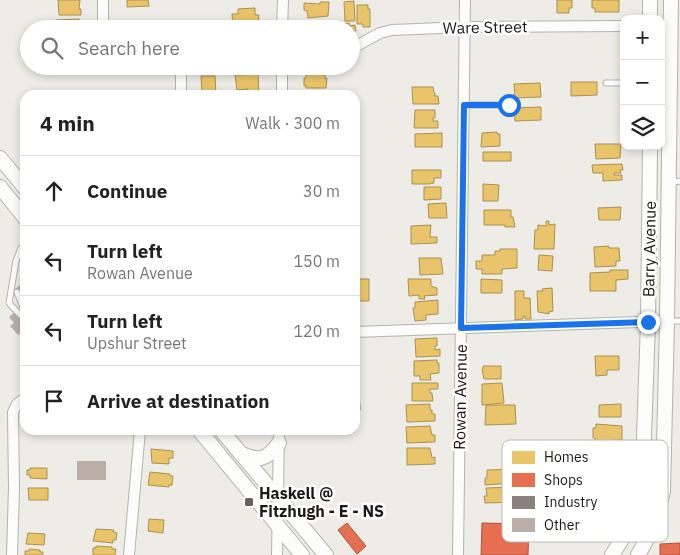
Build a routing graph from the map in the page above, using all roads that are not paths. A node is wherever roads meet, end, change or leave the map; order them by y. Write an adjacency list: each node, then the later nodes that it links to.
1 (103, 0): 7 (street)
2 (283, 0): 8 (street)
3 (465, 0): 11 (street, Rowan Avenue)
4 (650, 0): 6 (main road)
5 (671, 0): 10 (main road)
6 (650, 15)
7 (103, 20)
8 (282, 20)
9 (620, 26): 11 (street, Ware Street)
10 (666, 26): 25 (main road)
11 (464, 27): 12 (street, Ware Street); 19 (street, Rowan Avenue)
12 (360, 44)
13 (181, 75): 17 (street)
14 (282, 75): 18 (street)
15 (606, 83): 16 (lane)
16 (620, 83)
17 (181, 90)
18 (282, 90)
19 (464, 105): 20 (lane); 34 (street, Rowan Avenue)
20 (509, 105)
21 (650, 150): 24 (main road, Barry Avenue)
22 (0, 158): 23 (main road)
23 (20, 182)
24 (650, 182): 25 (main road); 33 (main road, Barry Avenue)
25 (675, 182): 32 (main road)
26 (0, 188): 27 (main road)
27 (20, 212)
28 (20, 252): 31 (lane)
29 (17, 292): 30 (lane)
30 (20, 301)
31 (20, 310)
32 (674, 321): 33 (street); 42 (main road)
33 (648, 322): 34 (street); 41 (main road, Barry Avenue)
34 (461, 328): 35 (street); 53 (street, Rowan Avenue)
35 (360, 332)
36 (20, 402): 48 (street)
37 (140, 435): 49 (street)
38 (203, 435): 45 (main road)
39 (226, 435): 43 (main road)
40 (279, 436): 43 (main road); 44 (street)
41 (644, 440)
42 (666, 440)
43 (240, 452): 44 (main road)
44 (278, 498): 45 (street); 52 (main road)
45 (277, 525): 50 (street); 51 (main road)
46 (620, 542): 54 (main road, Barry Avenue)
47 (646, 542): 55 (main road)
48 (12, 555)
49 (129, 555)
50 (277, 555)
51 (302, 555)
52 (326, 555)
53 (458, 555)
54 (612, 555)
55 (638, 555)

